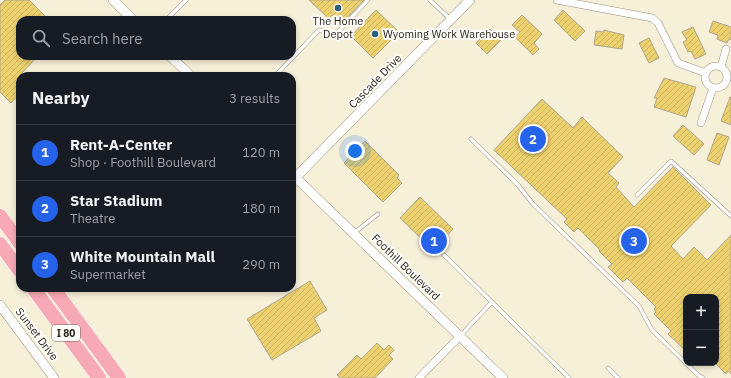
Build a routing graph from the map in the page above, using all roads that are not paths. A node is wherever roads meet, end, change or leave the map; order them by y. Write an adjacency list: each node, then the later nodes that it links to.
1 (113, 0): 7 (street)
2 (186, 0): 8 (lane)
3 (368, 0): 11 (lane)
4 (430, 0): 9 (lane)
5 (470, 0): 9 (street, Cascade Drive)
6 (557, 0): 17 (street)
7 (129, 16)
8 (170, 16)
9 (451, 20): 22 (street, Cascade Drive)
10 (726, 49): 14 (street)
11 (296, 55)
12 (174, 60): 15 (street)
13 (291, 60): 16 (lane)
14 (721, 68): 17 (street); 18 (street)
15 (187, 72)
16 (279, 72)
17 (706, 73): 19 (street)
18 (729, 81): 19 (street)
19 (712, 88): 20 (street)
20 (701, 123)
21 (471, 139): 46 (lane)
22 (296, 173)
23 (296, 177): 28 (street, Foothill Boulevard)
24 (637, 195): 27 (lane)
25 (378, 214): 28 (lane)
26 (0, 216): 29 (highway)
27 (731, 216)
28 (354, 233): 37 (street, Foothill Boulevard)
29 (16, 238)
30 (0, 244): 32 (highway)
31 (444, 255): 35 (lane)
32 (16, 266)
33 (36, 292): 41 (highway, I 80)
34 (56, 292): 39 (highway, I 80)
35 (492, 302): 37 (lane); 44 (lane)
36 (0, 305): 40 (street, Sunset Drive)
37 (461, 335): 42 (street); 43 (street, Foothill Boulevard)
38 (608, 368): 45 (lane)
39 (118, 375)
40 (54, 378)
41 (100, 378)
42 (419, 378)
43 (503, 378)
44 (569, 378)
45 (618, 378)
46 (704, 378)

